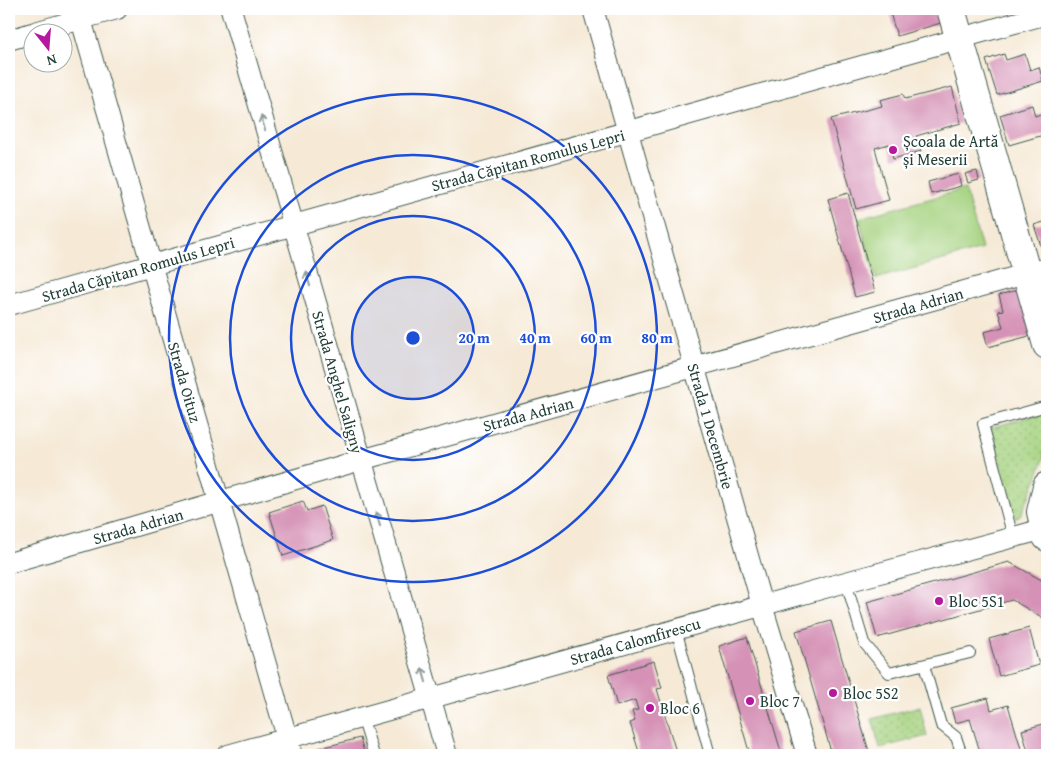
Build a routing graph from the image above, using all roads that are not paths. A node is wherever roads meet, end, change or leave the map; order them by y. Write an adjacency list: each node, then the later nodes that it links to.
1 (117, 9): 5 (street)
2 (230, 9): 12 (street, Strada Anghel Saligny, one-way to 2)
3 (593, 9): 11 (street, Strada 1 Decembrie)
4 (951, 9): 9 (street)
5 (79, 14): 7 (street); 13 (street, Strada Oituz)
6 (1047, 14): 9 (street, Strada Căpitan Romulus Lepri)
7 (60, 22)
8 (22, 36): 10 (street)
9 (960, 38): 11 (street, Strada Căpitan Romulus Lepri); 14 (street)
10 (9, 40)
11 (628, 132): 12 (street, Strada Căpitan Romulus Lepri); 17 (street, Strada 1 Decembrie)
12 (292, 225): 13 (street, Strada Căpitan Romulus Lepri); 19 (street, Strada Anghel Saligny, one-way to 12)
13 (152, 265): 15 (street, Strada Căpitan Romulus Lepri); 21 (street, Strada Oituz)
14 (1037, 271): 16 (street); 17 (street, Strada Adrian)
15 (9, 305)
16 (1047, 345)
17 (694, 368): 19 (street, Strada Adrian); 26 (street, Strada 1 Decembrie)
18 (1047, 406): 23 (lane)
19 (361, 460): 21 (street, Strada Adrian); 30 (street, Strada Anghel Saligny, one-way to 19)
20 (1047, 486): 22 (street)
21 (218, 503): 24 (street, Strada Adrian); 32 (street, Strada Oituz)
22 (1045, 533): 23 (street, Strada Calomfirescu)
23 (1013, 537): 25 (street, Strada Calomfirescu)
24 (9, 563)
25 (846, 582): 26 (street, Strada Calomfirescu); 29 (lane)
26 (762, 605): 27 (street, Strada Calomfirescu); 37 (street, Strada 1 Decembrie)
27 (676, 629): 30 (street, Strada Calomfirescu); 36 (lane)
28 (970, 653): 29 (lane)
29 (924, 665): 38 (lane)
30 (431, 697): 31 (street, Strada Calomfirescu); 35 (street, Strada Anghel Saligny)
31 (362, 717): 32 (street, Strada Calomfirescu); 34 (lane)
32 (290, 747): 33 (street, Strada Calomfirescu)
33 (228, 755)
34 (374, 755)
35 (447, 755)
36 (710, 755)
37 (807, 755)
38 (962, 755)

